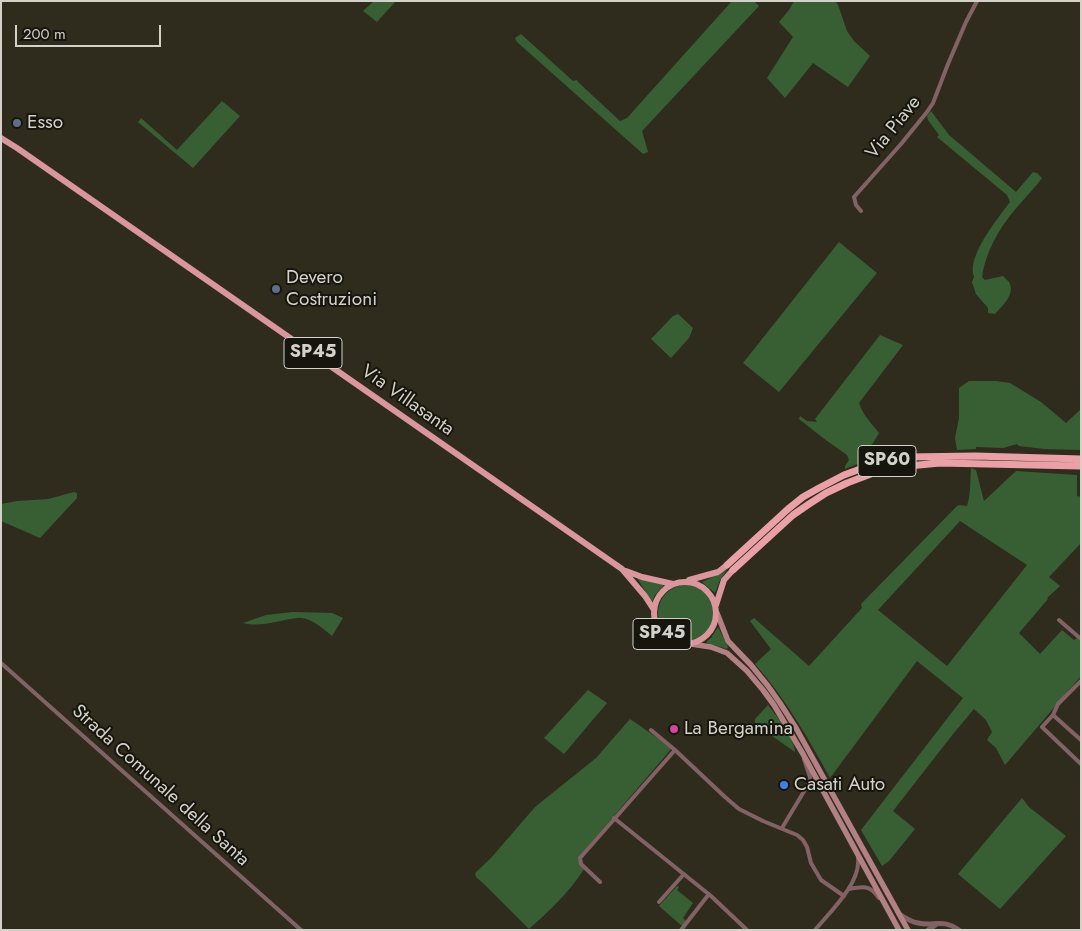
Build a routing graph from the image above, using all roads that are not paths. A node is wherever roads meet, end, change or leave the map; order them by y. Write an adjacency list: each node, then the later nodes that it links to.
1 (978, 1): 3 (street, Via Piave)
2 (1, 138): 7 (main road, Via Villasanta / SP45)
3 (861, 211)
4 (1081, 459): 6 (highway, SP60)
5 (1081, 466): 6 (highway, SP60)
6 (730, 568): 8 (main road, SP60); 10 (main road, SP60)
7 (622, 569): 9 (main road, SP45); 11 (main road, SP45)
8 (684, 582): 9 (main road, SP45); 10 (main road)
9 (673, 584): 11 (main road, SP45)
10 (716, 605): 12 (main road, SP45)
11 (654, 610): 15 (main road, SP45)
12 (717, 613): 15 (main road, SP45); 34 (main road, SP45)
13 (1059, 620): 14 (street)
14 (1081, 639)
15 (691, 644): 22 (main road, SP45)
16 (1, 663): 36 (street, Strada Comunale della Santa)
17 (1081, 681): 18 (street)
18 (1052, 715): 20 (street); 23 (street)
19 (651, 730): 21 (street)
20 (1081, 740)
21 (675, 750): 24 (street); 25 (street)
22 (803, 754): 25 (street); 26 (main road, SP45)
23 (1081, 764)
24 (614, 818): 27 (street); 28 (street)
25 (782, 828): 31 (street)
26 (857, 854): 29 (street); 33 (main road, SP45)
27 (684, 874): 30 (street); 32 (street)
28 (600, 882)
29 (849, 889): 31 (street); 33 (street)
30 (709, 894): 37 (street); 38 (street)
31 (844, 896): 39 (street)
32 (659, 902)
33 (888, 910): 40 (main road, SP45)
34 (898, 914): 35 (street); 41 (main road, SP45)
35 (942, 923): 42 (street); 43 (street)
36 (301, 930)
37 (681, 930)
38 (747, 930)
39 (815, 930)
40 (899, 930)
41 (908, 930)
42 (928, 930)
43 (959, 930)

